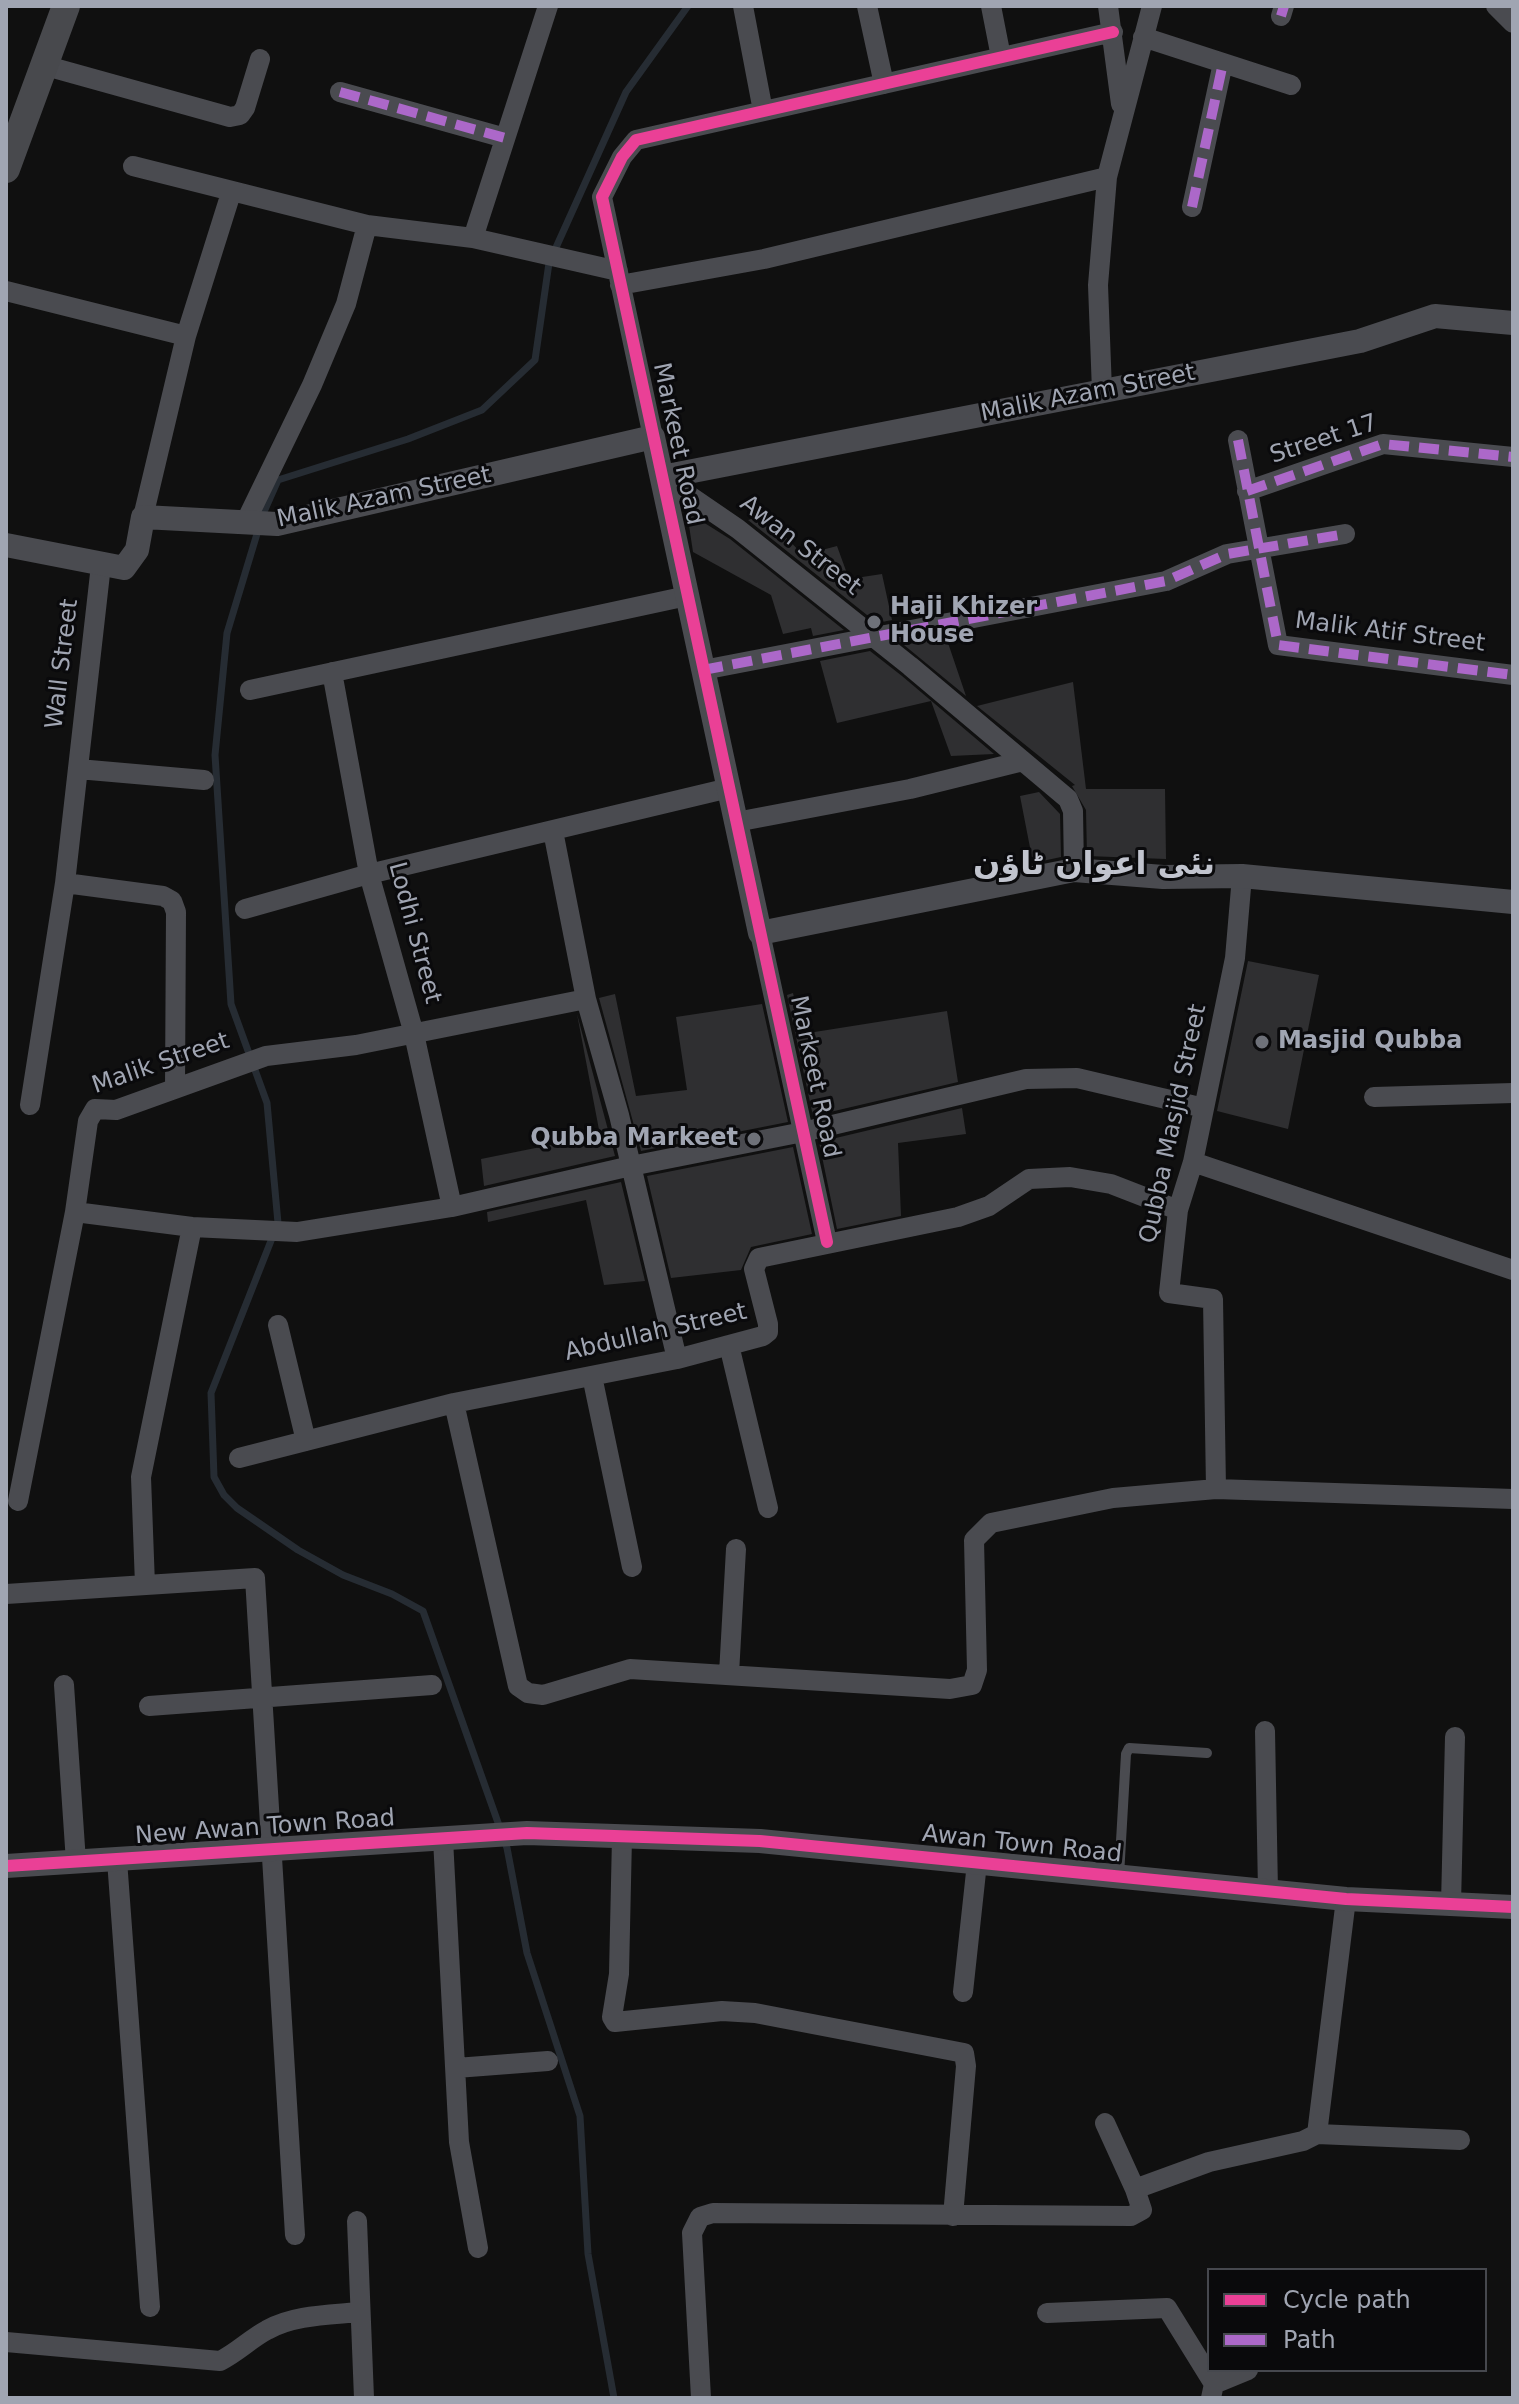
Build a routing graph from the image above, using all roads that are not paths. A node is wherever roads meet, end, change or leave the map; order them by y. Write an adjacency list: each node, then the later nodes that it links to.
1 (66, 6): 15 (main road)
2 (548, 6): 21 (street)
3 (743, 6): 19 (street)
4 (867, 6): 16 (street)
5 (991, 6): 12 (street)
6 (1108, 6): 10 (street)
7 (1152, 6): 11 (street)
8 (1496, 6): 9 (street)
9 (1513, 23)
10 (1113, 32): 12 (street, Markeet Road); 20 (street)
11 (1143, 37): 14 (street); 20 (street)
12 (1001, 57): 16 (street, Markeet Road)
13 (260, 59): 15 (street)
14 (1223, 63): 17 (street); 26 (street)
15 (43, 65): 23 (main road)
16 (884, 84): 19 (street, Markeet Road)
17 (1291, 85)
18 (340, 92): 21 (street)
19 (763, 111): 29 (street, Markeet Road)
20 (1123, 116): 24 (street)
21 (505, 138): 28 (street)
22 (133, 166): 25 (street)
23 (6, 169)
24 (1107, 177): 29 (street); 33 (street)
25 (231, 193): 27 (street); 32 (street)
26 (1192, 207)
27 (367, 225): 28 (street); 40 (street)
28 (473, 238): 29 (street)
29 (619, 278): 34 (street, Markeet Road)
30 (6, 291): 32 (street)
31 (1513, 323): 33 (street, Malik Azam Street)
32 (186, 336): 39 (street)
33 (1102, 391): 37 (street, Malik Azam Street)
34 (653, 437): 37 (street, Markeet Road); 40 (street, Malik Azam Street)
35 (1238, 440): 38 (street, Malik Atif Street)
36 (1513, 457): 38 (street, Street 17)
37 (662, 477): 45 (street, Markeet Road); 46 (street, Awan Street)
38 (1247, 491): 43 (street, Malik Atif Street)
39 (143, 517): 40 (street, Malik Azam Street); 44 (street)
40 (258, 524)
41 (1345, 534): 43 (street)
42 (6, 545): 44 (street)
43 (1258, 548): 46 (street); 49 (street, Malik Atif Street)
44 (101, 565): 52 (street, Wall Street)
45 (687, 596): 47 (street, Markeet Road); 48 (street)
46 (875, 638): 47 (street); 51 (street, Awan Street)
47 (703, 670): 54 (street, Markeet Road)
48 (332, 672): 50 (street); 58 (street, Lodhi Street)
49 (1513, 675)
50 (250, 690)
51 (1019, 762): 55 (street); 57 (street, Awan Street)
52 (78, 769): 53 (street); 60 (street, Wall Street)
53 (204, 780)
54 (729, 788): 55 (street, Markeet Road); 56 (street)
55 (736, 822): 63 (street, Markeet Road)
56 (553, 831): 58 (street); 64 (street)
57 (1074, 870): 59 (street); 63 (street)
58 (369, 874): 62 (street); 65 (street, Lodhi Street)
59 (1242, 876): 61 (street); 70 (street, Qubba Masjid Street)
60 (65, 883): 66 (street); 69 (street, Wall Street)
61 (1513, 902)
62 (245, 909)
63 (760, 933): 71 (street, Markeet Road)
64 (586, 999): 65 (street, Malik Street); 73 (street)
65 (414, 1034): 66 (street, Malik Street); 74 (street, Lodhi Street)
66 (175, 1088): 76 (street, Malik Street)
67 (1513, 1093): 68 (street)
68 (1374, 1097)
69 (30, 1105)
70 (1204, 1108): 71 (street); 72 (street, Qubba Masjid Street)
71 (803, 1132): 73 (street); 78 (street, Markeet Road)
72 (1193, 1162): 75 (street, Qubba Masjid Street); 79 (street)
73 (631, 1166): 74 (street); 82 (street)
74 (452, 1207): 77 (street)
75 (1178, 1210): 78 (street, Abdullah Street); 87 (street, Qubba Masjid Street)
76 (75, 1212): 77 (street); 89 (street, Malik Street)
77 (192, 1227): 93 (street)
78 (827, 1242): 81 (street, Abdullah Street)
79 (1513, 1270)
80 (278, 1325): 85 (street)
81 (729, 1345): 82 (street, Abdullah Street); 90 (street)
82 (677, 1359): 83 (street, Abdullah Street)
83 (592, 1376): 84 (street, Abdullah Street); 92 (street)
84 (454, 1403): 85 (street, Abdullah Street); 95 (street)
85 (306, 1441): 86 (street, Abdullah Street)
86 (239, 1458)
87 (1216, 1489): 88 (street); 95 (street)
88 (1513, 1499)
89 (18, 1501)
90 (768, 1508)
91 (736, 1549): 95 (street)
92 (632, 1567)
93 (145, 1585): 94 (street); 98 (street)
94 (6, 1594)
95 (729, 1674)
96 (64, 1685): 108 (street)
97 (432, 1685): 98 (street)
98 (261, 1698): 99 (street); 106 (street)
99 (149, 1706)
100 (1265, 1731): 112 (street)
101 (1455, 1737): 114 (street)
102 (1207, 1753): 111 (lane)
103 (527, 1833): 104 (street, Awan Town Road); 105 (street, New Awan Town Road)
104 (622, 1837): 109 (street, Awan Town Road); 123 (street)
105 (443, 1839): 106 (street, New Awan Town Road); 118 (street)
106 (269, 1852): 107 (street, New Awan Town Road); 125 (street)
107 (117, 1860): 108 (street, New Awan Town Road); 127 (street)
108 (76, 1862): 110 (street, New Awan Town Road)
109 (977, 1863): 111 (street, Awan Town Road); 116 (street)
110 (6, 1866)
111 (1119, 1876): 112 (street, Awan Town Road)
112 (1268, 1891): 113 (street, Awan Town Road)
113 (1346, 1899): 114 (street, Awan Town Road); 120 (street)
114 (1451, 1904): 115 (street, Awan Town Road)
115 (1513, 1907)
116 (963, 1992)
117 (548, 2061): 118 (street)
118 (456, 2068): 126 (street)
119 (1105, 2123): 122 (street)
120 (1317, 2134): 121 (street); 122 (street)
121 (1460, 2140)
122 (1135, 2189): 123 (street)
123 (953, 2216): 134 (street)
124 (357, 2221): 128 (street)
125 (295, 2235)
126 (478, 2248)
127 (150, 2307)
128 (359, 2312): 130 (street); 133 (street)
129 (1047, 2313): 132 (street)
130 (6, 2342)
131 (1245, 2372): 132 (street)
132 (1212, 2391)
133 (364, 2398)
134 (701, 2398)

